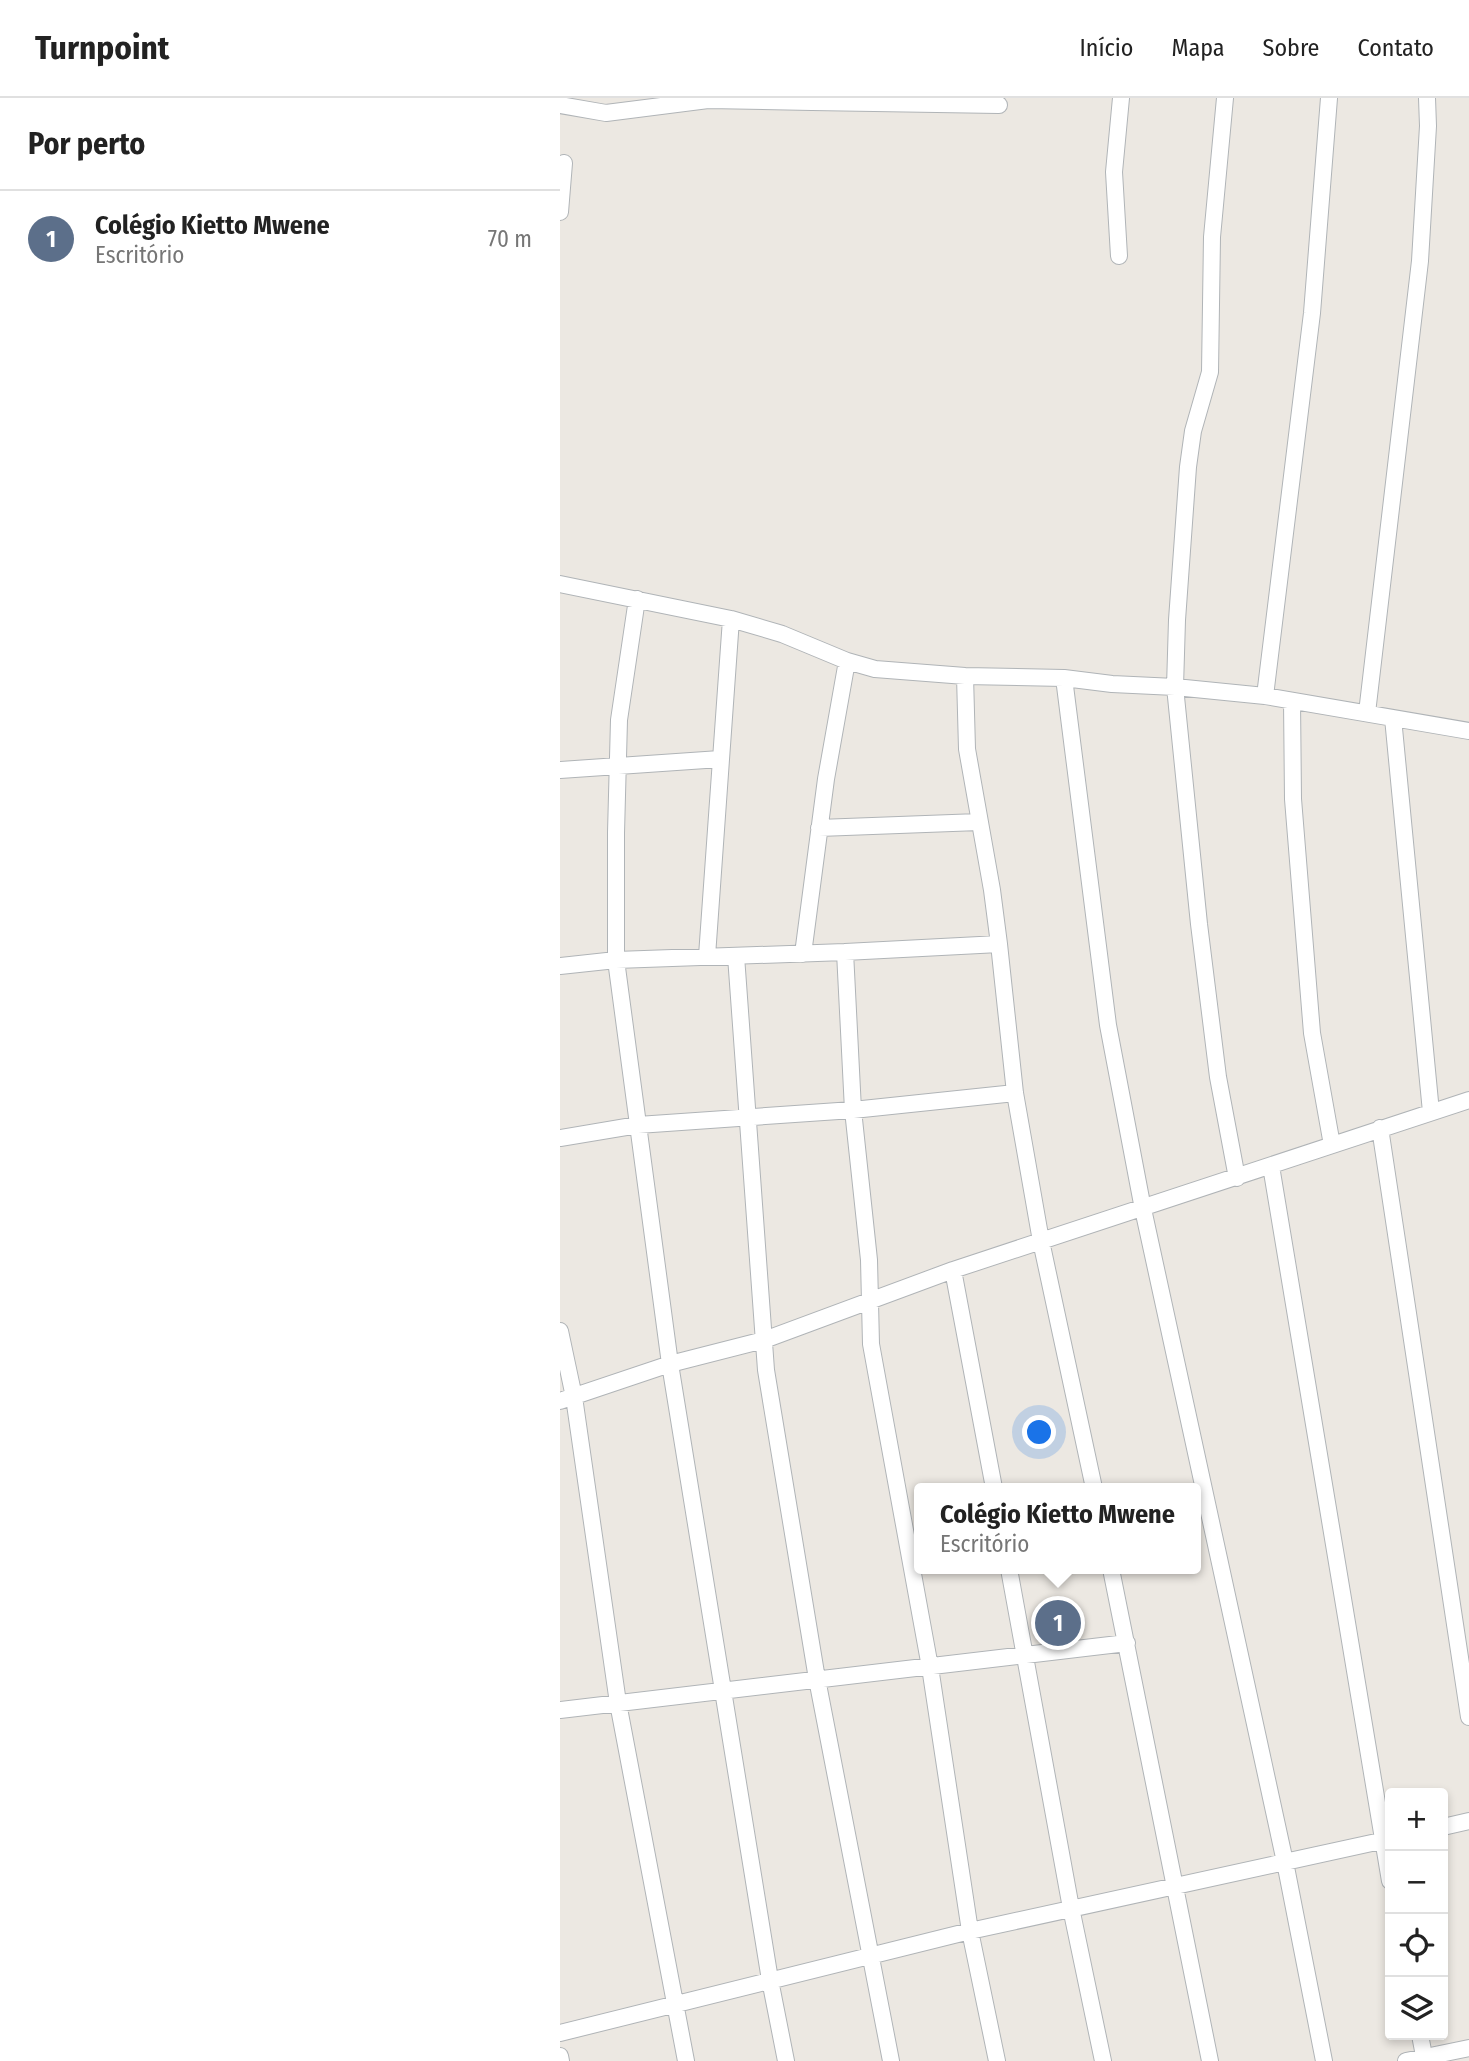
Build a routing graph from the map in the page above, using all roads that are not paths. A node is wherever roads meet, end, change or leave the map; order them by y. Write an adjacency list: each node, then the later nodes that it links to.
1 (1121, 98): 13 (street)
2 (1225, 98): 20 (street)
3 (1329, 98): 21 (street)
4 (1427, 98): 23 (street)
5 (708, 99): 6 (street); 8 (street)
6 (812, 100): 7 (street)
7 (909, 101): 10 (street)
8 (634, 104): 9 (street)
9 (560, 105)
10 (999, 105)
11 (564, 163): 12 (street)
12 (560, 212)
13 (1119, 256)
14 (560, 584): 15 (street)
15 (637, 599): 16 (street); 27 (street)
16 (731, 619): 17 (street); 26 (street)
17 (847, 661): 18 (street); 30 (street)
18 (965, 676): 19 (street); 29 (street)
19 (1064, 678): 20 (street); 49 (street)
20 (1175, 687): 21 (street); 48 (street)
21 (1265, 696): 22 (street)
22 (1292, 701): 23 (street); 46 (street)
23 (1367, 713): 24 (street)
24 (1393, 718): 25 (street); 41 (street)
25 (1469, 731)
26 (720, 760): 27 (street); 34 (street)
27 (618, 765): 28 (street); 36 (street)
28 (560, 770)
29 (979, 822): 30 (street); 31 (street)
30 (820, 828): 33 (street)
31 (999, 944): 32 (street); 38 (street)
32 (845, 953): 33 (street); 40 (street)
33 (803, 954): 35 (street)
34 (707, 956): 35 (street); 36 (street)
35 (736, 956): 42 (street)
36 (616, 960): 37 (street); 43 (street)
37 (560, 966)
38 (1015, 1093): 40 (street); 50 (street)
39 (1469, 1100): 41 (street)
40 (853, 1110): 42 (street); 52 (street)
41 (1431, 1112): 44 (street)
42 (748, 1117): 43 (street); 54 (street)
43 (638, 1125): 45 (street); 55 (street)
44 (1380, 1128): 46 (street); 68 (street)
45 (560, 1138)
46 (1332, 1145): 47 (street)
47 (1271, 1166): 48 (street); 71 (street)
48 (1237, 1178): 49 (street)
49 (1143, 1209): 50 (street); 73 (street)
50 (1041, 1241): 51 (street); 58 (street)
51 (953, 1270): 52 (street); 57 (street)
52 (869, 1302): 54 (street); 63 (street)
53 (560, 1331): 56 (street)
54 (764, 1340): 55 (street); 64 (street)
55 (670, 1364): 56 (street); 65 (street)
56 (567, 1399): 66 (street)
57 (993, 1483)
58 (1093, 1483)
59 (1010, 1574): 62 (street)
60 (1112, 1574): 61 (street)
61 (1127, 1643): 62 (street); 74 (street)
62 (1025, 1656): 63 (street); 75 (street)
63 (930, 1667): 64 (street); 76 (street)
64 (817, 1679): 65 (street); 77 (street)
65 (724, 1691): 66 (street); 78 (street)
66 (618, 1703): 67 (street); 79 (street)
67 (560, 1710)
68 (1469, 1717)
69 (1469, 1821): 70 (street)
70 (1448, 1826)
71 (1385, 1834)
72 (1385, 1840): 73 (street)
73 (1285, 1862): 74 (street); 90 (street)
74 (1175, 1885): 75 (street); 89 (street)
75 (1071, 1908): 76 (street); 88 (street)
76 (970, 1931): 77 (street); 87 (street)
77 (870, 1957): 78 (street); 86 (street)
78 (770, 1980): 79 (street); 85 (street)
79 (676, 2002): 80 (street); 84 (street)
80 (560, 2033)
81 (1421, 2040): 83 (street)
82 (1469, 2048): 83 (street)
83 (1425, 2059): 91 (street)
84 (686, 2061)
85 (786, 2061)
86 (891, 2061)
87 (997, 2061)
88 (1103, 2061)
89 (1210, 2061)
90 (1324, 2061)
91 (1406, 2061)

